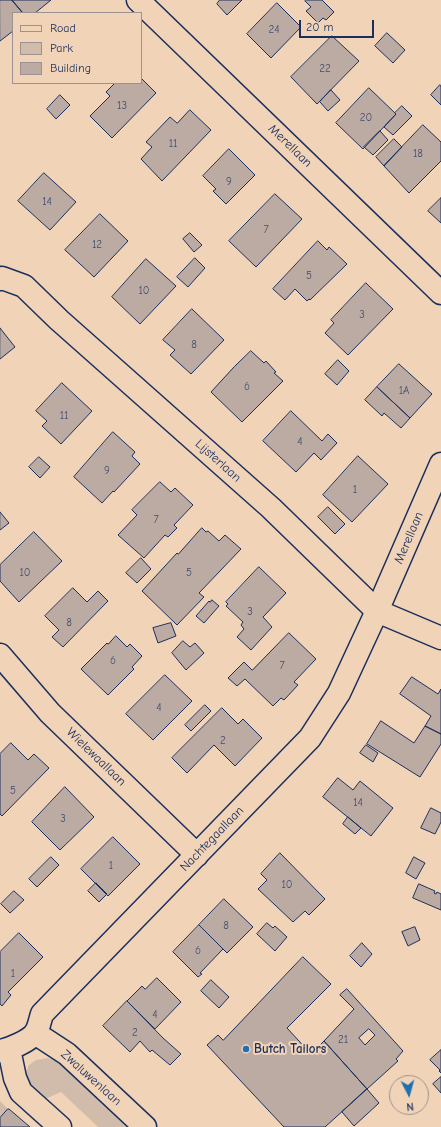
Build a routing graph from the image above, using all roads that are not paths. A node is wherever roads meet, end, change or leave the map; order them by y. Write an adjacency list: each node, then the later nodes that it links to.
1 (138, 0): 3 (street, Merellaan)
2 (0, 279): 5 (street, Lijsterlaan)
3 (441, 293)
4 (441, 464): 5 (street, Merellaan)
5 (378, 611): 6 (street, Lijsterlaan); 8 (street, Nachtegaallaan)
6 (441, 638)
7 (0, 655): 8 (street, Wielewaallaan)
8 (197, 855): 9 (street, Nachtegaallaan)
9 (16, 1045): 10 (street); 11 (street, Zwaluwenlaan)
10 (60, 1127)
11 (145, 1127)

